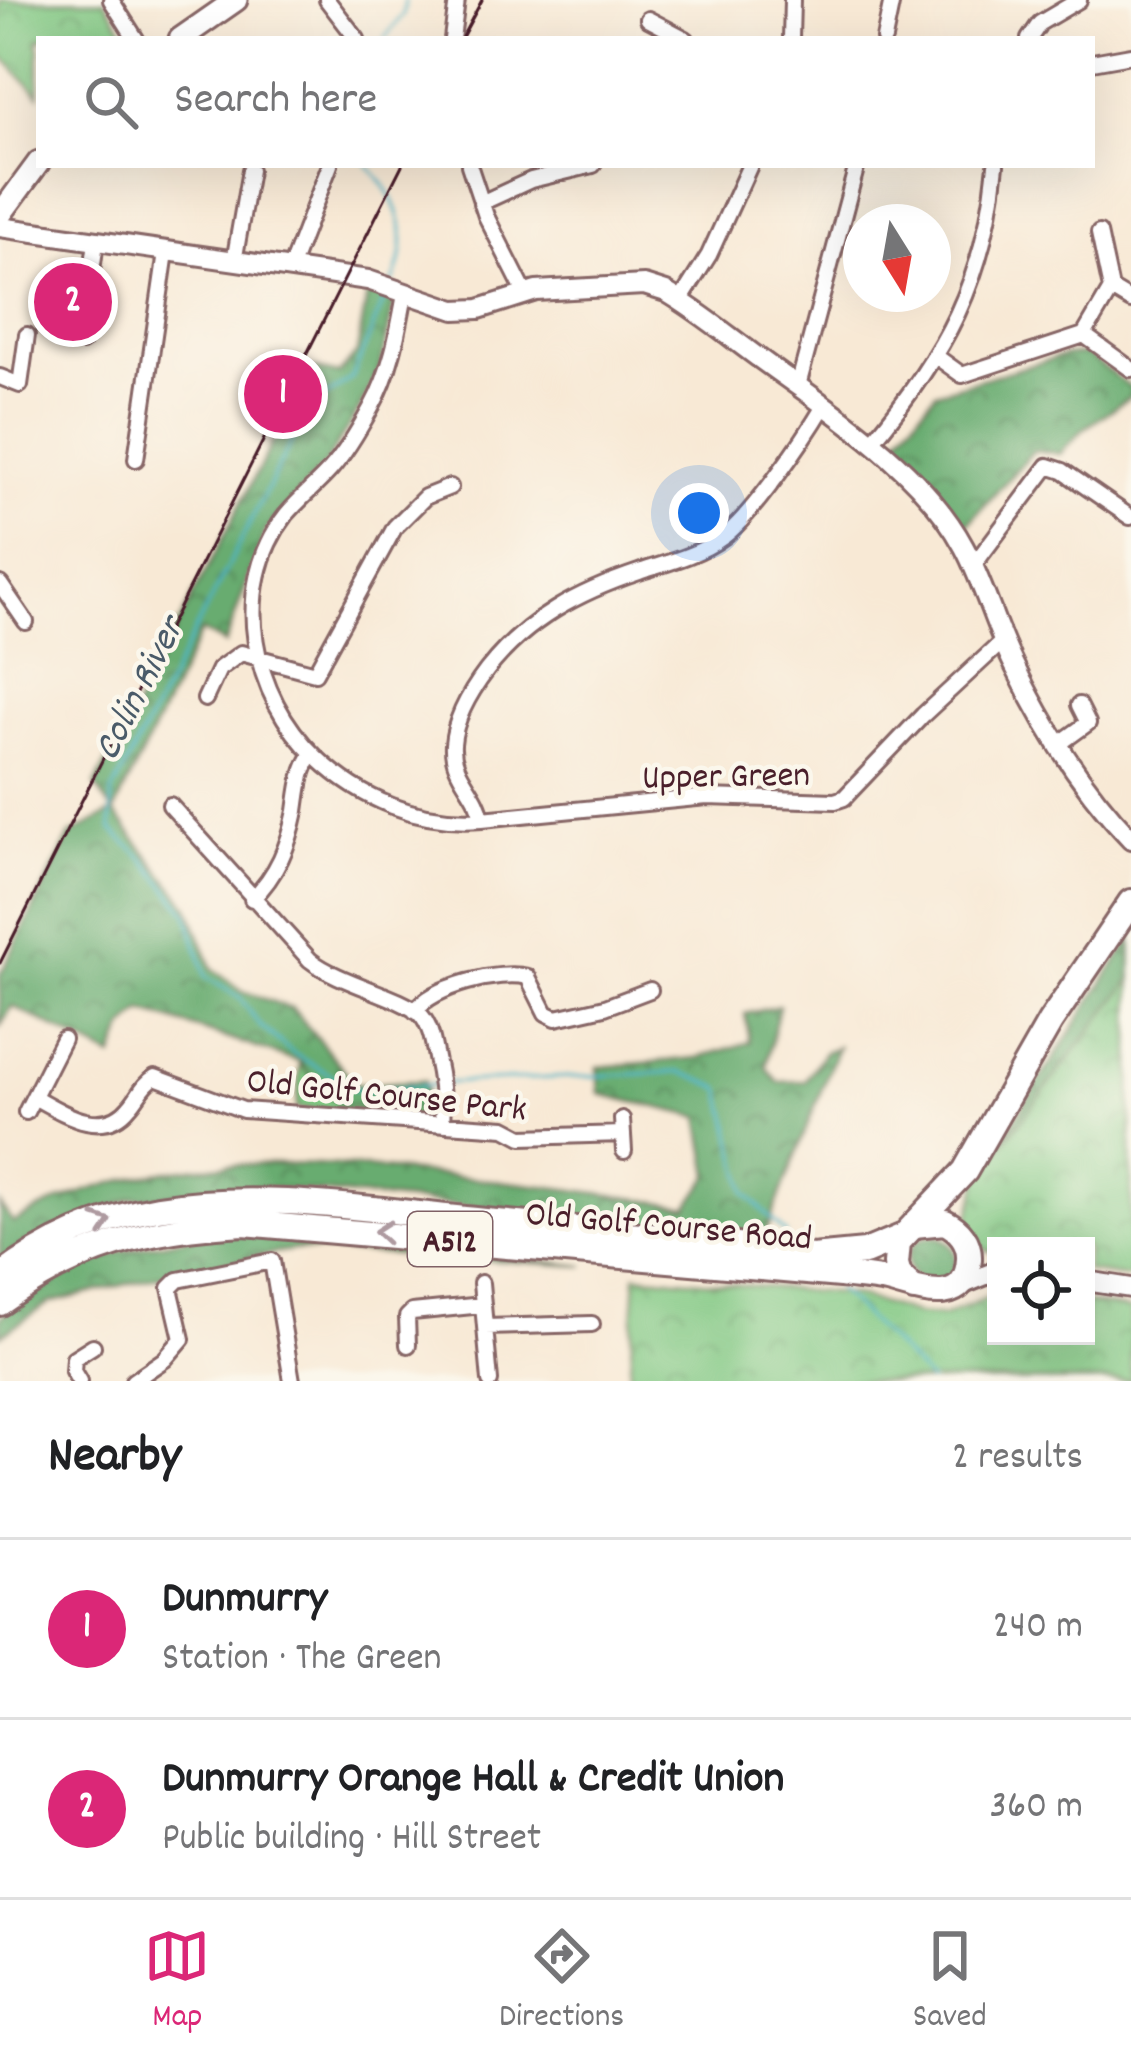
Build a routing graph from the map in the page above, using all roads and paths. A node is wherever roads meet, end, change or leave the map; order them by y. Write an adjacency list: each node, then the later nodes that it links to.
1 (111, 0): 9 (street)
2 (236, 0): 10 (main road)
3 (327, 0): 11 (street)
4 (457, 0): 12 (street)
5 (792, 0): 14 (street)
6 (892, 0): 15 (street)
7 (1079, 0): 16 (street)
8 (648, 19): 13 (street)
9 (134, 36)
10 (184, 36)
11 (354, 36)
12 (452, 36)
13 (680, 36)
14 (791, 36)
15 (885, 36)
16 (1031, 36)
17 (1131, 55): 18 (street)
18 (1095, 61)
19 (36, 166): 28 (main road)
20 (329, 168): 34 (street)
21 (470, 168): 27 (street)
22 (581, 168): 27 (street)
23 (749, 168): 38 (street)
24 (856, 168): 46 (street)
25 (996, 168): 43 (street)
26 (250, 170): 33 (street)
27 (481, 203): 37 (street)
28 (0, 215)
29 (0, 227): 31 (street)
30 (1099, 233): 35 (street)
31 (95, 242): 32 (street); 42 (street)
32 (166, 252): 33 (street); 49 (street)
33 (233, 262): 34 (street)
34 (290, 269): 36 (street)
35 (1111, 289): 39 (street); 40 (street)
36 (402, 292): 37 (street); 56 (street, Upper Green)
37 (525, 293): 38 (street)
38 (680, 301): 46 (street)
39 (1131, 301)
40 (1084, 334): 43 (street); 44 (street)
41 (27, 335): 45 (street)
42 (82, 342)
43 (937, 357): 48 (street)
44 (1131, 369)
45 (0, 377)
46 (798, 386): 47 (street)
47 (824, 406): 48 (street); 62 (street)
48 (871, 442): 52 (street)
49 (136, 459)
50 (450, 487): 56 (street)
51 (1130, 518): 52 (street)
52 (973, 566): 55 (street)
53 (0, 584): 54 (street)
54 (26, 622)
55 (1003, 641): 59 (street); 62 (street, Upper Green)
56 (257, 655): 57 (street); 60 (street, Upper Green)
57 (205, 699)
58 (1079, 705): 59 (street)
59 (1059, 744): 63 (street)
60 (312, 754): 62 (street, Upper Green); 64 (street)
61 (170, 805): 64 (street)
62 (482, 819)
63 (1131, 839)
64 (251, 898): 67 (street)
65 (1131, 902): 70 (highway)
66 (650, 990): 67 (street)
67 (415, 1011): 69 (street)
68 (63, 1040): 69 (street, Old Golf Course Park)
69 (442, 1124): 71 (street, Old Golf Course Park)
70 (979, 1150): 72 (highway); 73 (highway)
71 (624, 1151)
72 (908, 1230): 73 (highway, A512); 76 (highway, Old Golf Course Road / A512, one-way to 72); 81 (highway)
73 (963, 1237): 74 (street); 80 (highway)
74 (987, 1254)
75 (987, 1275): 80 (street)
76 (0, 1277)
77 (1095, 1282): 79 (street)
78 (482, 1283): 83 (street)
79 (1131, 1288)
80 (950, 1290): 81 (highway, A512)
81 (916, 1291): 82 (highway, Old Golf Course Road / A512, one-way to 82)
82 (0, 1303)
83 (483, 1305): 85 (street); 87 (street)
84 (592, 1324): 85 (street)
85 (486, 1333): 91 (street)
86 (94, 1346): 88 (street)
87 (408, 1346)
88 (79, 1381)
89 (134, 1381): 90 (street)
90 (292, 1381)
91 (490, 1381)

